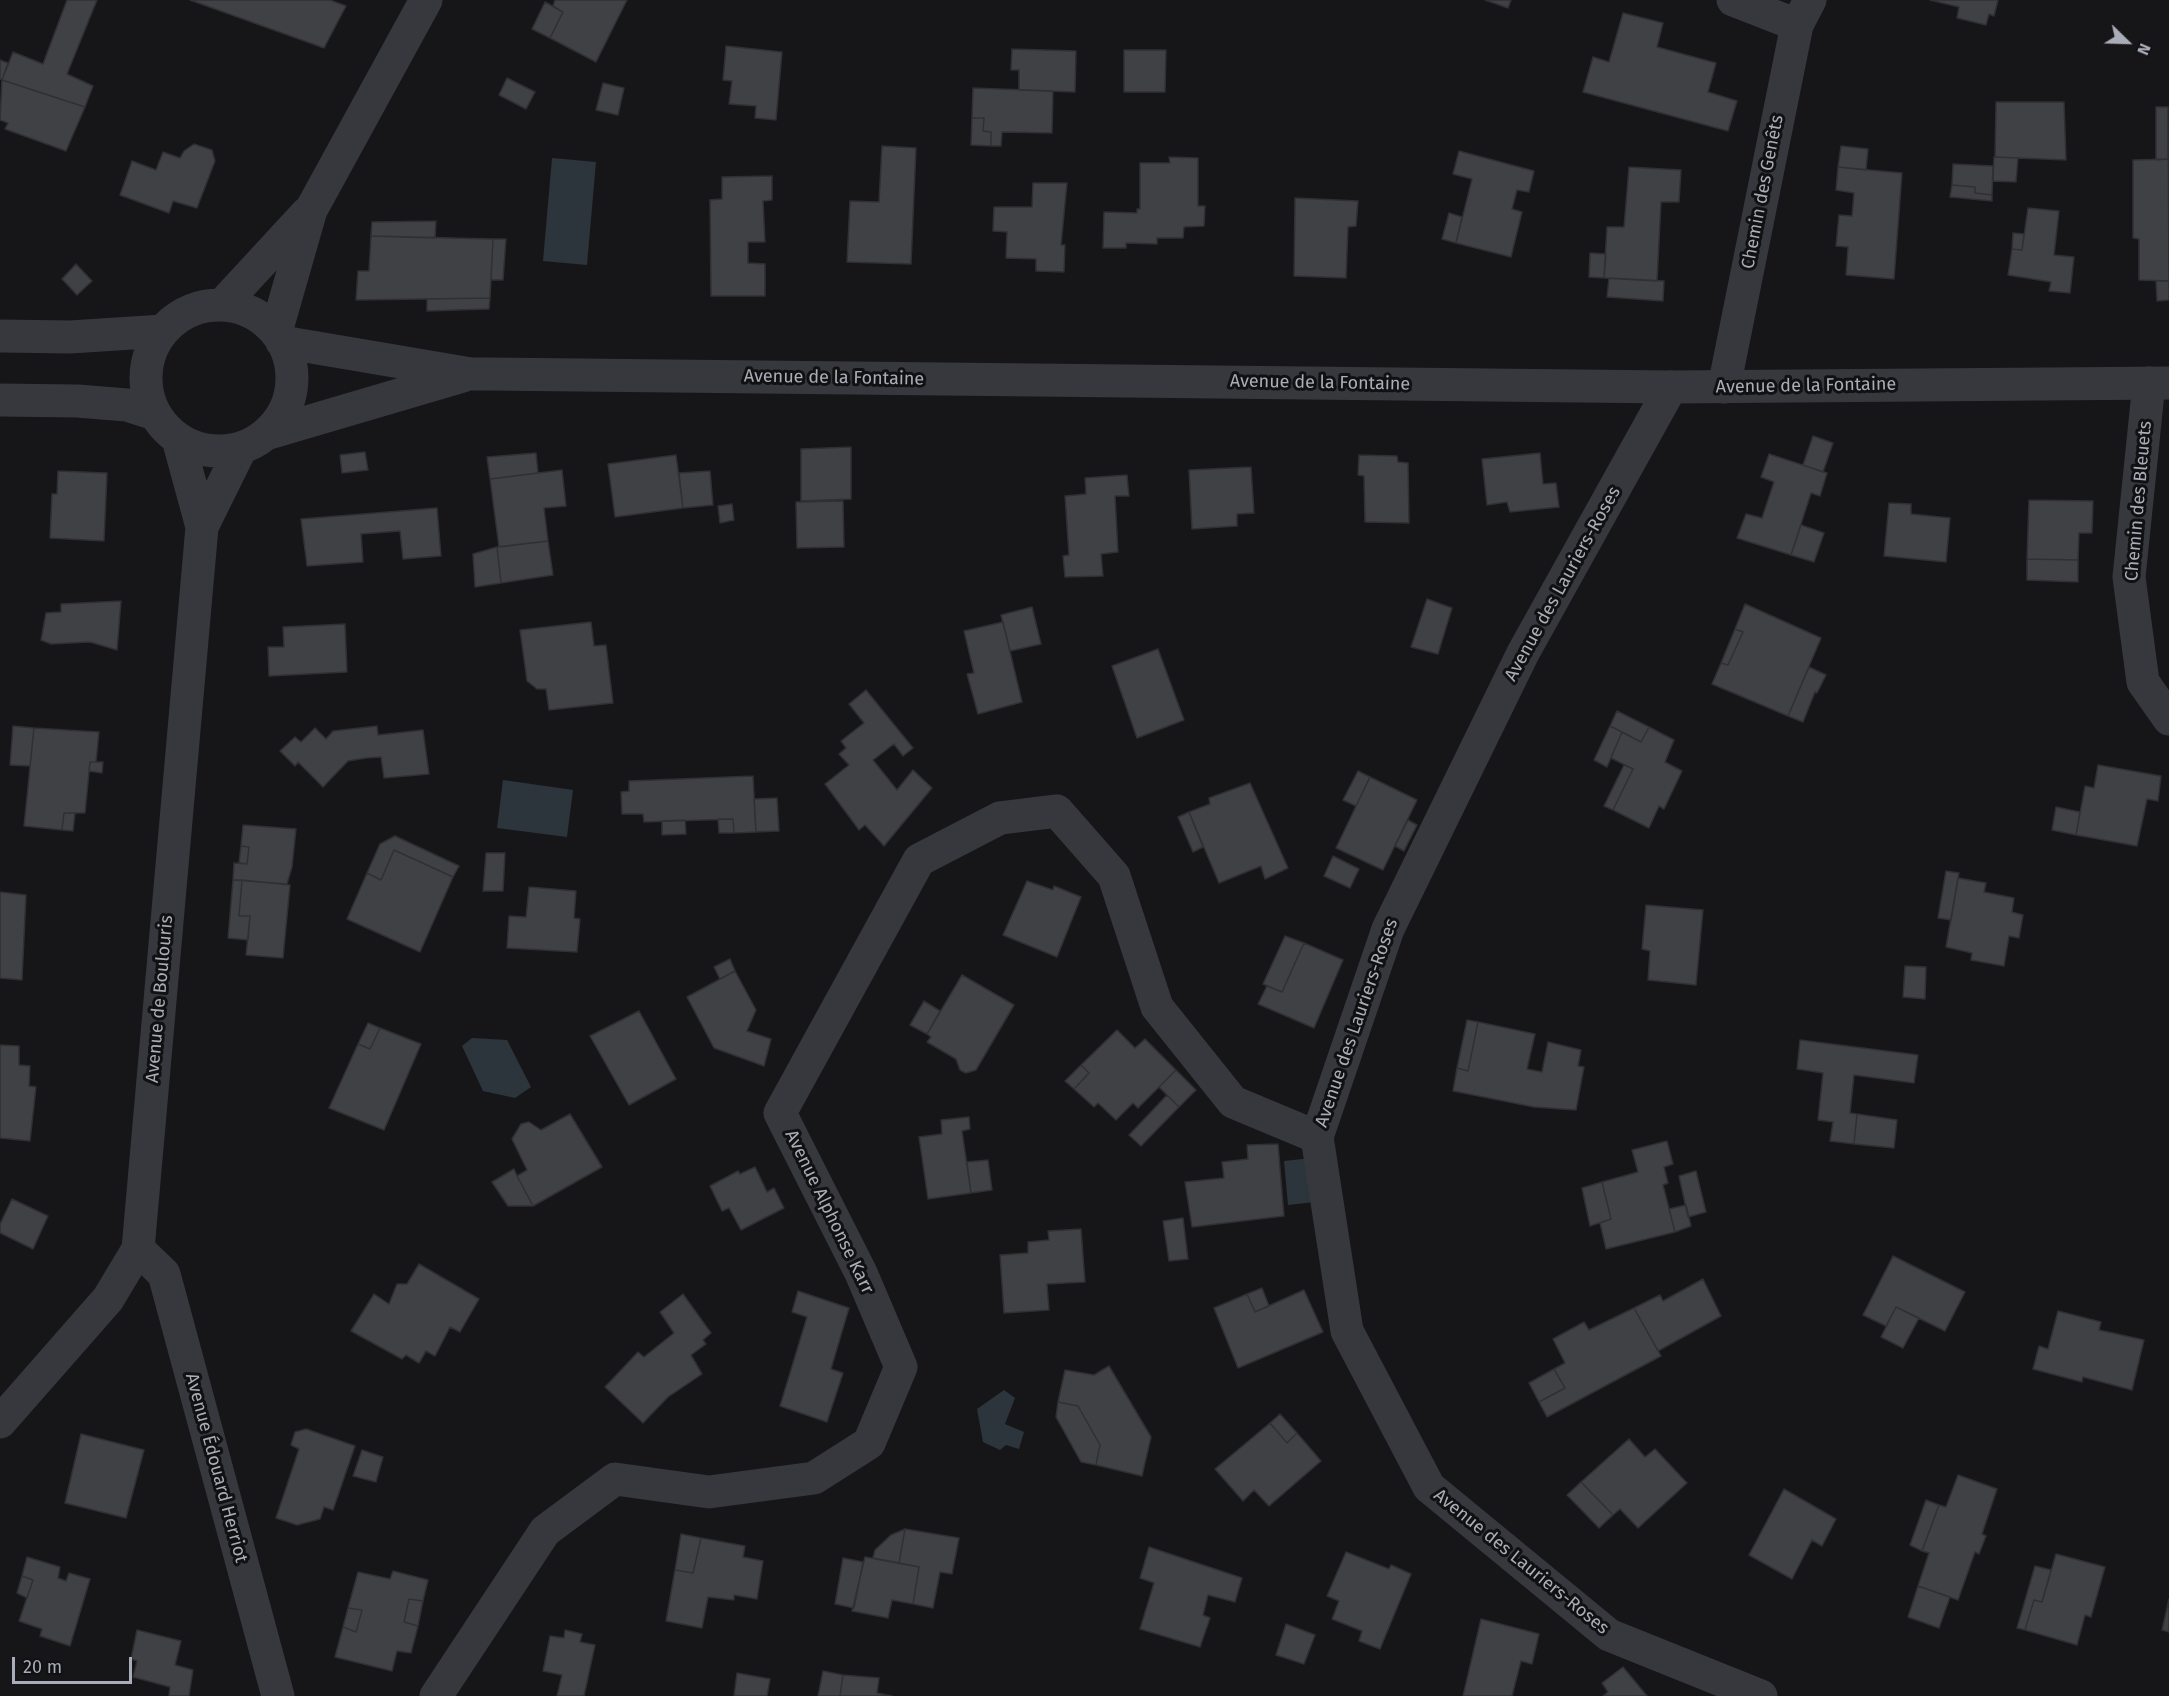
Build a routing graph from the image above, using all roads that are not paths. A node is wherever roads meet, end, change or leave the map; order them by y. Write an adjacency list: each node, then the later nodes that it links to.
1 (426, 0): 4 (street)
2 (1733, 0): 3 (street)
3 (1803, 13): 12 (street, Chemin des Genêts)
4 (310, 210): 5 (street); 8 (street)
5 (222, 305): 6 (street); 8 (street)
6 (163, 331): 7 (street); 14 (street)
7 (0, 336)
8 (279, 337): 9 (street, Avenue de la Fontaine); 16 (street)
9 (471, 374): 11 (street, Avenue de la Fontaine); 16 (street, Avenue de la Fontaine)
10 (2159, 383): 12 (street, Avenue de la Fontaine); 18 (street, Chemin des Bleuets)
11 (1671, 387): 12 (street, Avenue de la Fontaine); 19 (street, Avenue des Lauriers-Roses)
12 (1724, 387)
13 (0, 400): 14 (street)
14 (155, 414): 15 (street)
15 (178, 439): 16 (street); 17 (street, Avenue de Boulouris)
16 (254, 441): 17 (street, Avenue de Boulouris)
17 (202, 527): 20 (street, Avenue de Boulouris)
18 (2169, 719)
19 (1317, 1137): 23 (street, Avenue Alphonse Karr); 24 (street, Avenue des Lauriers-Roses)
20 (138, 1249): 21 (street, Avenue de Boulouris); 22 (street, Avenue Édouard Herriot)
21 (0, 1422)
22 (278, 1696)
23 (436, 1696)
24 (1761, 1696)

